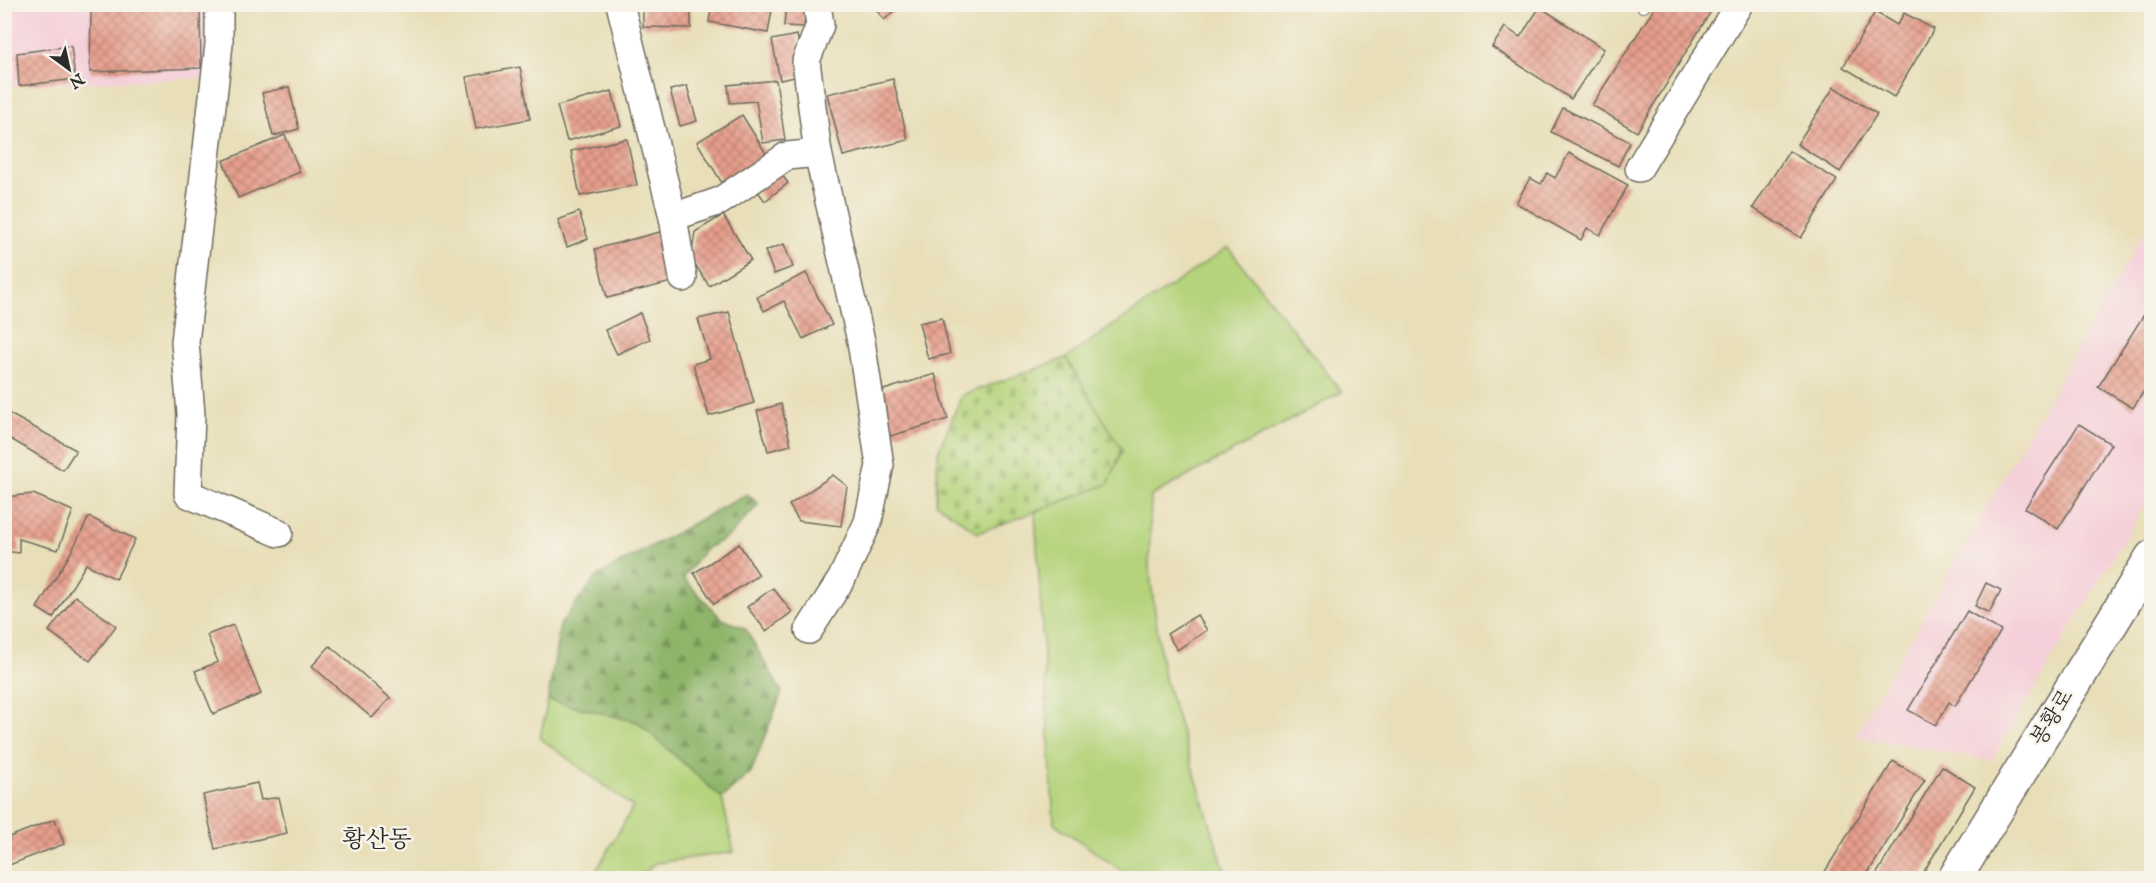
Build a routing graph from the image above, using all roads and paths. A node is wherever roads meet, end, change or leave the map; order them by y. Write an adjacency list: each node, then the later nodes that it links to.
1 (219, 4): 9 (street)
2 (620, 4): 7 (street)
3 (818, 4): 5 (street)
4 (1739, 4): 6 (street)
5 (818, 153): 7 (street); 11 (street)
6 (1639, 168)
7 (673, 217): 8 (street)
8 (683, 278)
9 (279, 533)
10 (2151, 557): 12 (street, 봉황로)
11 (809, 630)
12 (1955, 879)

